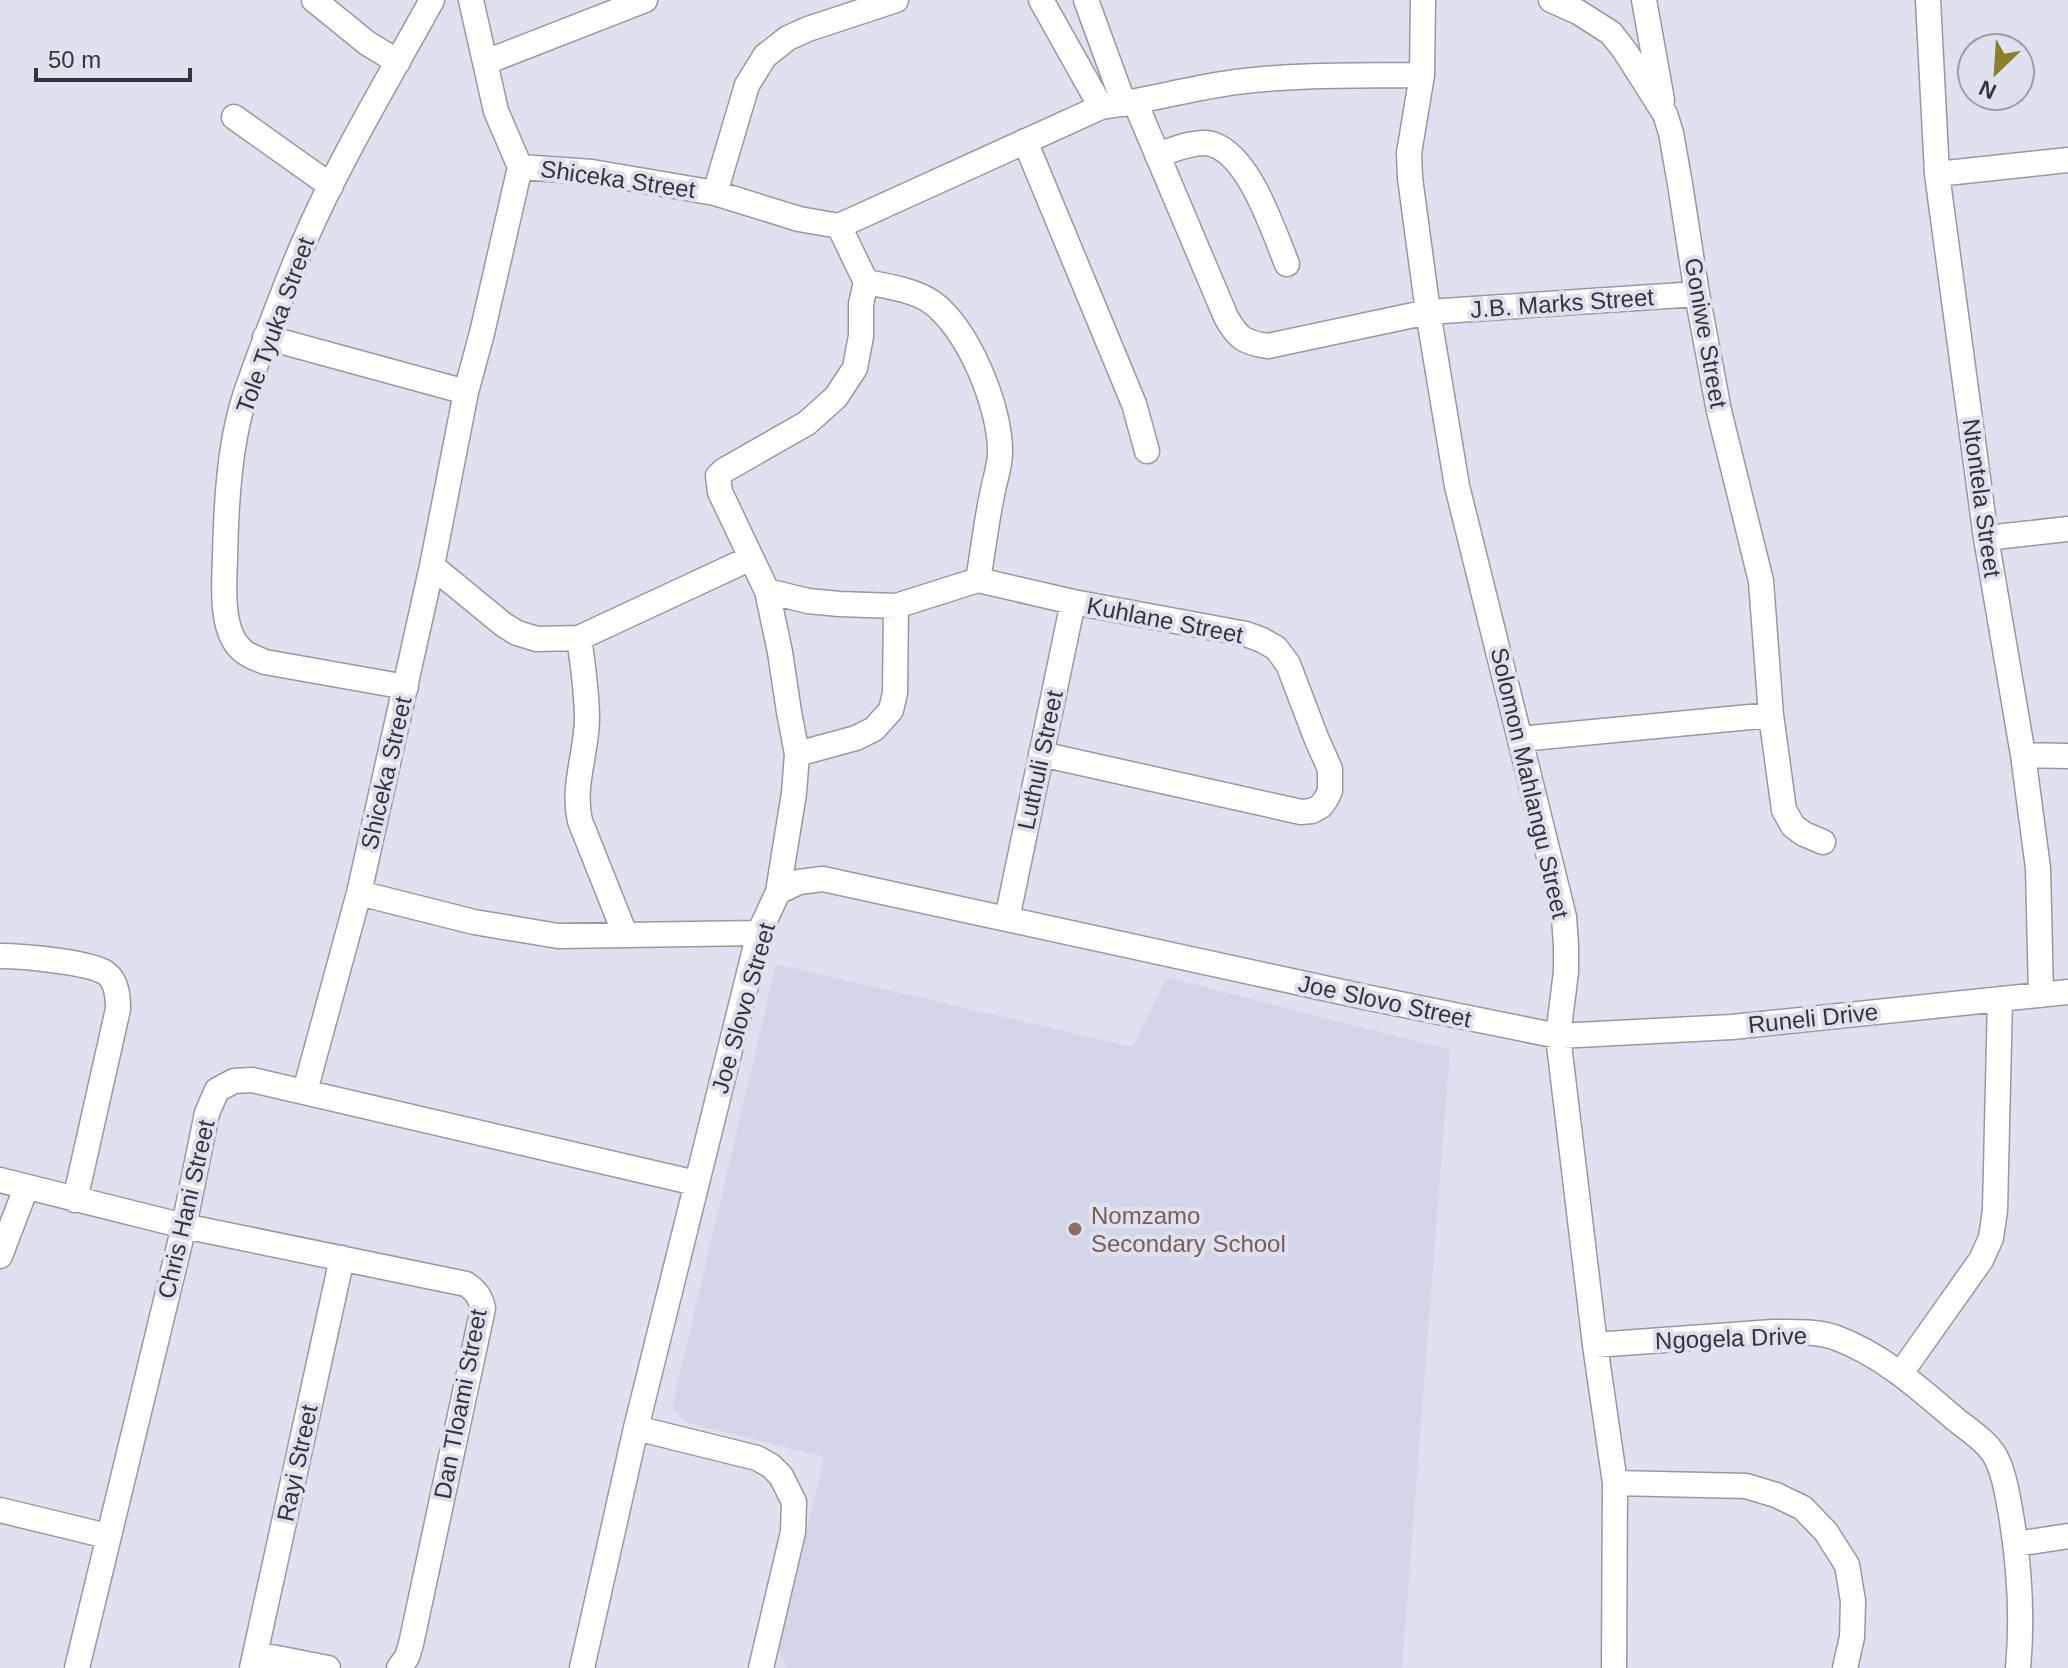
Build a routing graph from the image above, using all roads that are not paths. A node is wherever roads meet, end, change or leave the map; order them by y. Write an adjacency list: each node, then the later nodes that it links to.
1 (314, 0): 12 (street)
2 (432, 0): 12 (street, Tole Tyuka Street)
3 (471, 0): 13 (street)
4 (645, 0): 13 (street)
5 (896, 0): 24 (street)
6 (1041, 0): 15 (street)
7 (1086, 0): 15 (street)
8 (1423, 0): 14 (street, Solomon Mahlangu Street)
9 (1551, 0): 16 (street, Goniwe Street)
10 (1644, 0): 16 (street)
11 (1928, 0): 22 (street, Ntontela Street)
12 (398, 62): 23 (street, Tole Tyuka Street)
13 (486, 62): 21 (street)
14 (1422, 75): 15 (street); 29 (street, Solomon Mahlangu Street)
15 (1120, 105): 18 (street); 19 (street)
16 (1665, 114): 28 (street, Goniwe Street)
17 (234, 117): 23 (street)
18 (1025, 141): 25 (street); 32 (street)
19 (1157, 155): 26 (street); 29 (street)
20 (2068, 160): 22 (street)
21 (520, 167): 24 (street, Shiceka Street); 31 (street, Shiceka Street)
22 (1937, 174): 34 (street, Ntontela Street)
23 (331, 186): 30 (street, Tole Tyuka Street)
24 (715, 193): 25 (street, Shiceka Street)
25 (839, 226): 27 (street)
26 (1287, 264)
27 (866, 282): 35 (street); 37 (street)
28 (1697, 294): 29 (street, J.B. Marks Street); 43 (street, Goniwe Street)
29 (1428, 312): 44 (street, Solomon Mahlangu Street)
30 (265, 337): 31 (street); 42 (street, Tole Tyuka Street)
31 (466, 392): 36 (street, Shiceka Street)
32 (1147, 451)
33 (2068, 529): 34 (street)
34 (1986, 538): 47 (street, Ntontela Street)
35 (751, 558): 38 (street); 41 (street)
36 (432, 566): 41 (street); 42 (street, Shiceka Street)
37 (978, 580): 39 (street, Kuhlane Street); 40 (street)
38 (767, 591): 40 (street); 45 (street)
39 (1073, 602): 46 (street, Luthuli Street); 46 (street, Kuhlane Street)
40 (896, 606): 45 (street)
41 (579, 638): 54 (street)
42 (406, 687): 51 (street, Shiceka Street)
43 (1771, 715): 44 (street); 49 (street, Goniwe Street)
44 (1520, 739): 59 (street, Solomon Mahlangu Street)
45 (797, 754): 50 (street)
46 (1041, 754): 52 (street, Luthuli Street)
47 (2023, 755): 48 (street); 57 (street, Ntontela Street)
48 (2068, 756)
49 (1823, 842)
50 (778, 892): 52 (street, Joe Slovo Street); 53 (street, Joe Slovo Street)
51 (359, 893): 54 (street); 60 (street, Shiceka Street)
52 (1007, 919): 59 (street, Joe Slovo Street)
53 (759, 933): 54 (street); 62 (street, Joe Slovo Street)
54 (625, 934)
55 (0, 956): 64 (street)
56 (2068, 992): 57 (street, Runeli Drive)
57 (2041, 995): 58 (street, Runeli Drive)
58 (2000, 999): 59 (street, Runeli Drive); 69 (street)
59 (1558, 1036): 68 (street, Solomon Mahlangu Street)
60 (305, 1091): 62 (street, Chris Hani Street); 65 (street, Chris Hani Street)
61 (0, 1180): 63 (street, Dan Tloami Street)
62 (696, 1183): 70 (street, Joe Slovo Street)
63 (26, 1188): 64 (street, Dan Tloami Street); 66 (street)
64 (75, 1200): 65 (street, Dan Tloami Street)
65 (184, 1226): 67 (street, Dan Tloami Street); 73 (street, Chris Hani Street)
66 (0, 1256)
67 (342, 1258): 76 (street, Rayi Street); 79 (street, Dan Tloami Street)
68 (1595, 1345): 69 (street, Ngogela Drive); 71 (street, Solomon Mahlangu Street)
69 (1901, 1373): 75 (street, Ngogela Drive)
70 (636, 1428): 80 (street, Joe Slovo Street); 81 (street)
71 (1615, 1483): 82 (street, Solomon Mahlangu Street); 83 (street)
72 (0, 1510): 73 (street)
73 (107, 1536): 77 (street, Chris Hani Street)
74 (2068, 1536): 75 (street)
75 (2016, 1544): 84 (street, Ngogela Drive)
76 (254, 1661): 78 (street)
77 (77, 1668)
78 (328, 1668)
79 (399, 1668)
80 (582, 1668)
81 (761, 1668)
82 (1614, 1668)
83 (1845, 1668)
84 (2018, 1668)

